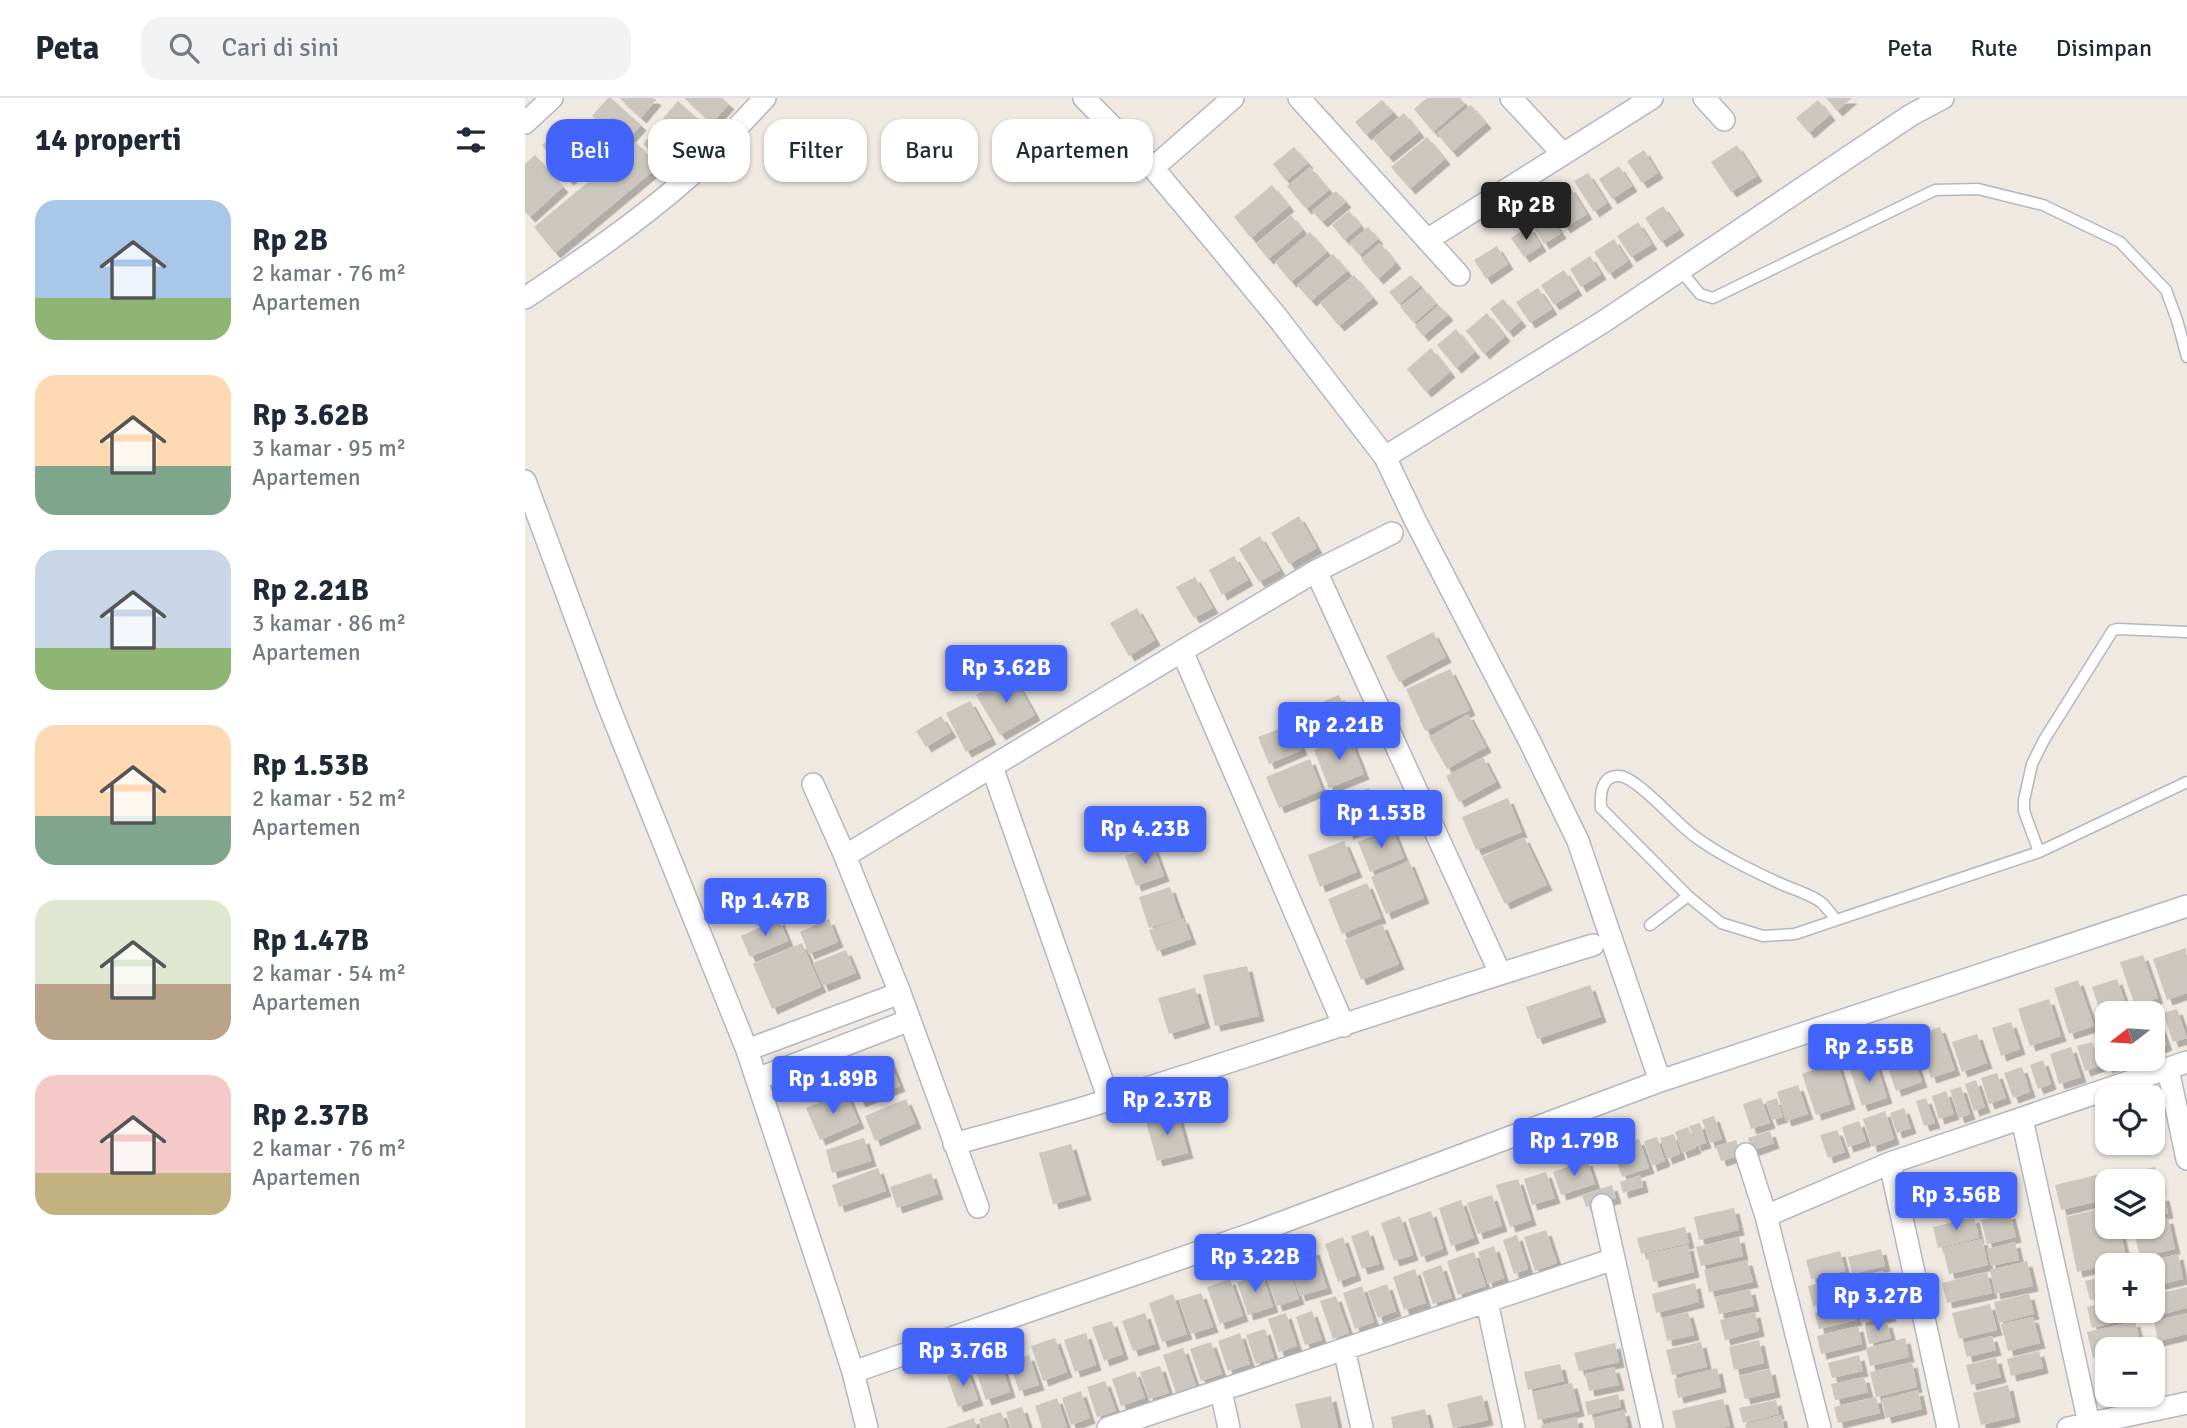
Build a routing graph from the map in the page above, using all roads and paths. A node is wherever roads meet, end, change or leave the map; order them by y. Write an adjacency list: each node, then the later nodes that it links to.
1 (552, 98): 12 (street)
2 (765, 98): 18 (street)
3 (1084, 98): 10 (street)
4 (1233, 98): 14 (street)
5 (1299, 98): 15 (street)
6 (1511, 98): 13 (street)
7 (1652, 98): 13 (street)
8 (1704, 98): 11 (street)
9 (1943, 98): 16 (street)
10 (1105, 119)
11 (1724, 121)
12 (525, 123)
13 (1563, 154): 15 (street)
14 (1153, 168): 20 (street)
15 (1427, 240): 17 (street)
16 (1681, 271): 19 (lane); 20 (street)
17 (1459, 275)
18 (525, 298)
19 (2187, 357)
20 (1385, 457): 43 (street)
21 (525, 481): 40 (street)
22 (1392, 533): 23 (street)
23 (1316, 571): 25 (street); 36 (street)
24 (2187, 632): 29 (lane)
25 (1182, 651): 26 (street); 39 (street)
26 (992, 767): 30 (street); 44 (street)
27 (2187, 782): 29 (lane)
28 (813, 784): 30 (street)
29 (2039, 852): 33 (lane)
30 (845, 856): 37 (street)
31 (1688, 896): 33 (lane); 33 (lane); 34 (lane)
32 (2187, 905): 43 (street)
33 (1836, 920)
34 (1650, 925)
35 (1593, 945): 36 (street)
36 (1500, 973): 39 (street)
37 (900, 993): 38 (street); 40 (street)
38 (910, 1020): 42 (street); 46 (street)
39 (1344, 1026): 44 (street)
40 (747, 1050): 42 (street)
41 (2178, 1066): 45 (street); 48 (street)
42 (757, 1080): 56 (street)
43 (1660, 1081): 56 (street)
44 (1109, 1100): 46 (street)
45 (2022, 1118): 49 (street); 59 (street)
46 (954, 1144): 51 (street)
47 (1747, 1154): 52 (street)
48 (2187, 1159)
49 (1890, 1163): 52 (street); 67 (street)
50 (1602, 1205): 53 (street)
51 (978, 1207)
52 (1766, 1216): 66 (street)
53 (1614, 1259): 54 (street); 65 (street)
54 (1487, 1302): 55 (street); 64 (street)
55 (1344, 1349): 57 (street); 63 (street)
56 (853, 1371): 60 (street)
57 (1221, 1391): 61 (street); 62 (street)
58 (2187, 1403): 59 (street)
59 (2090, 1426): 68 (street)
60 (867, 1428)
61 (1108, 1428)
62 (1229, 1428)
63 (1362, 1428)
64 (1514, 1428)
65 (1652, 1428)
66 (1820, 1428)
67 (1948, 1428)
68 (2068, 1428)

